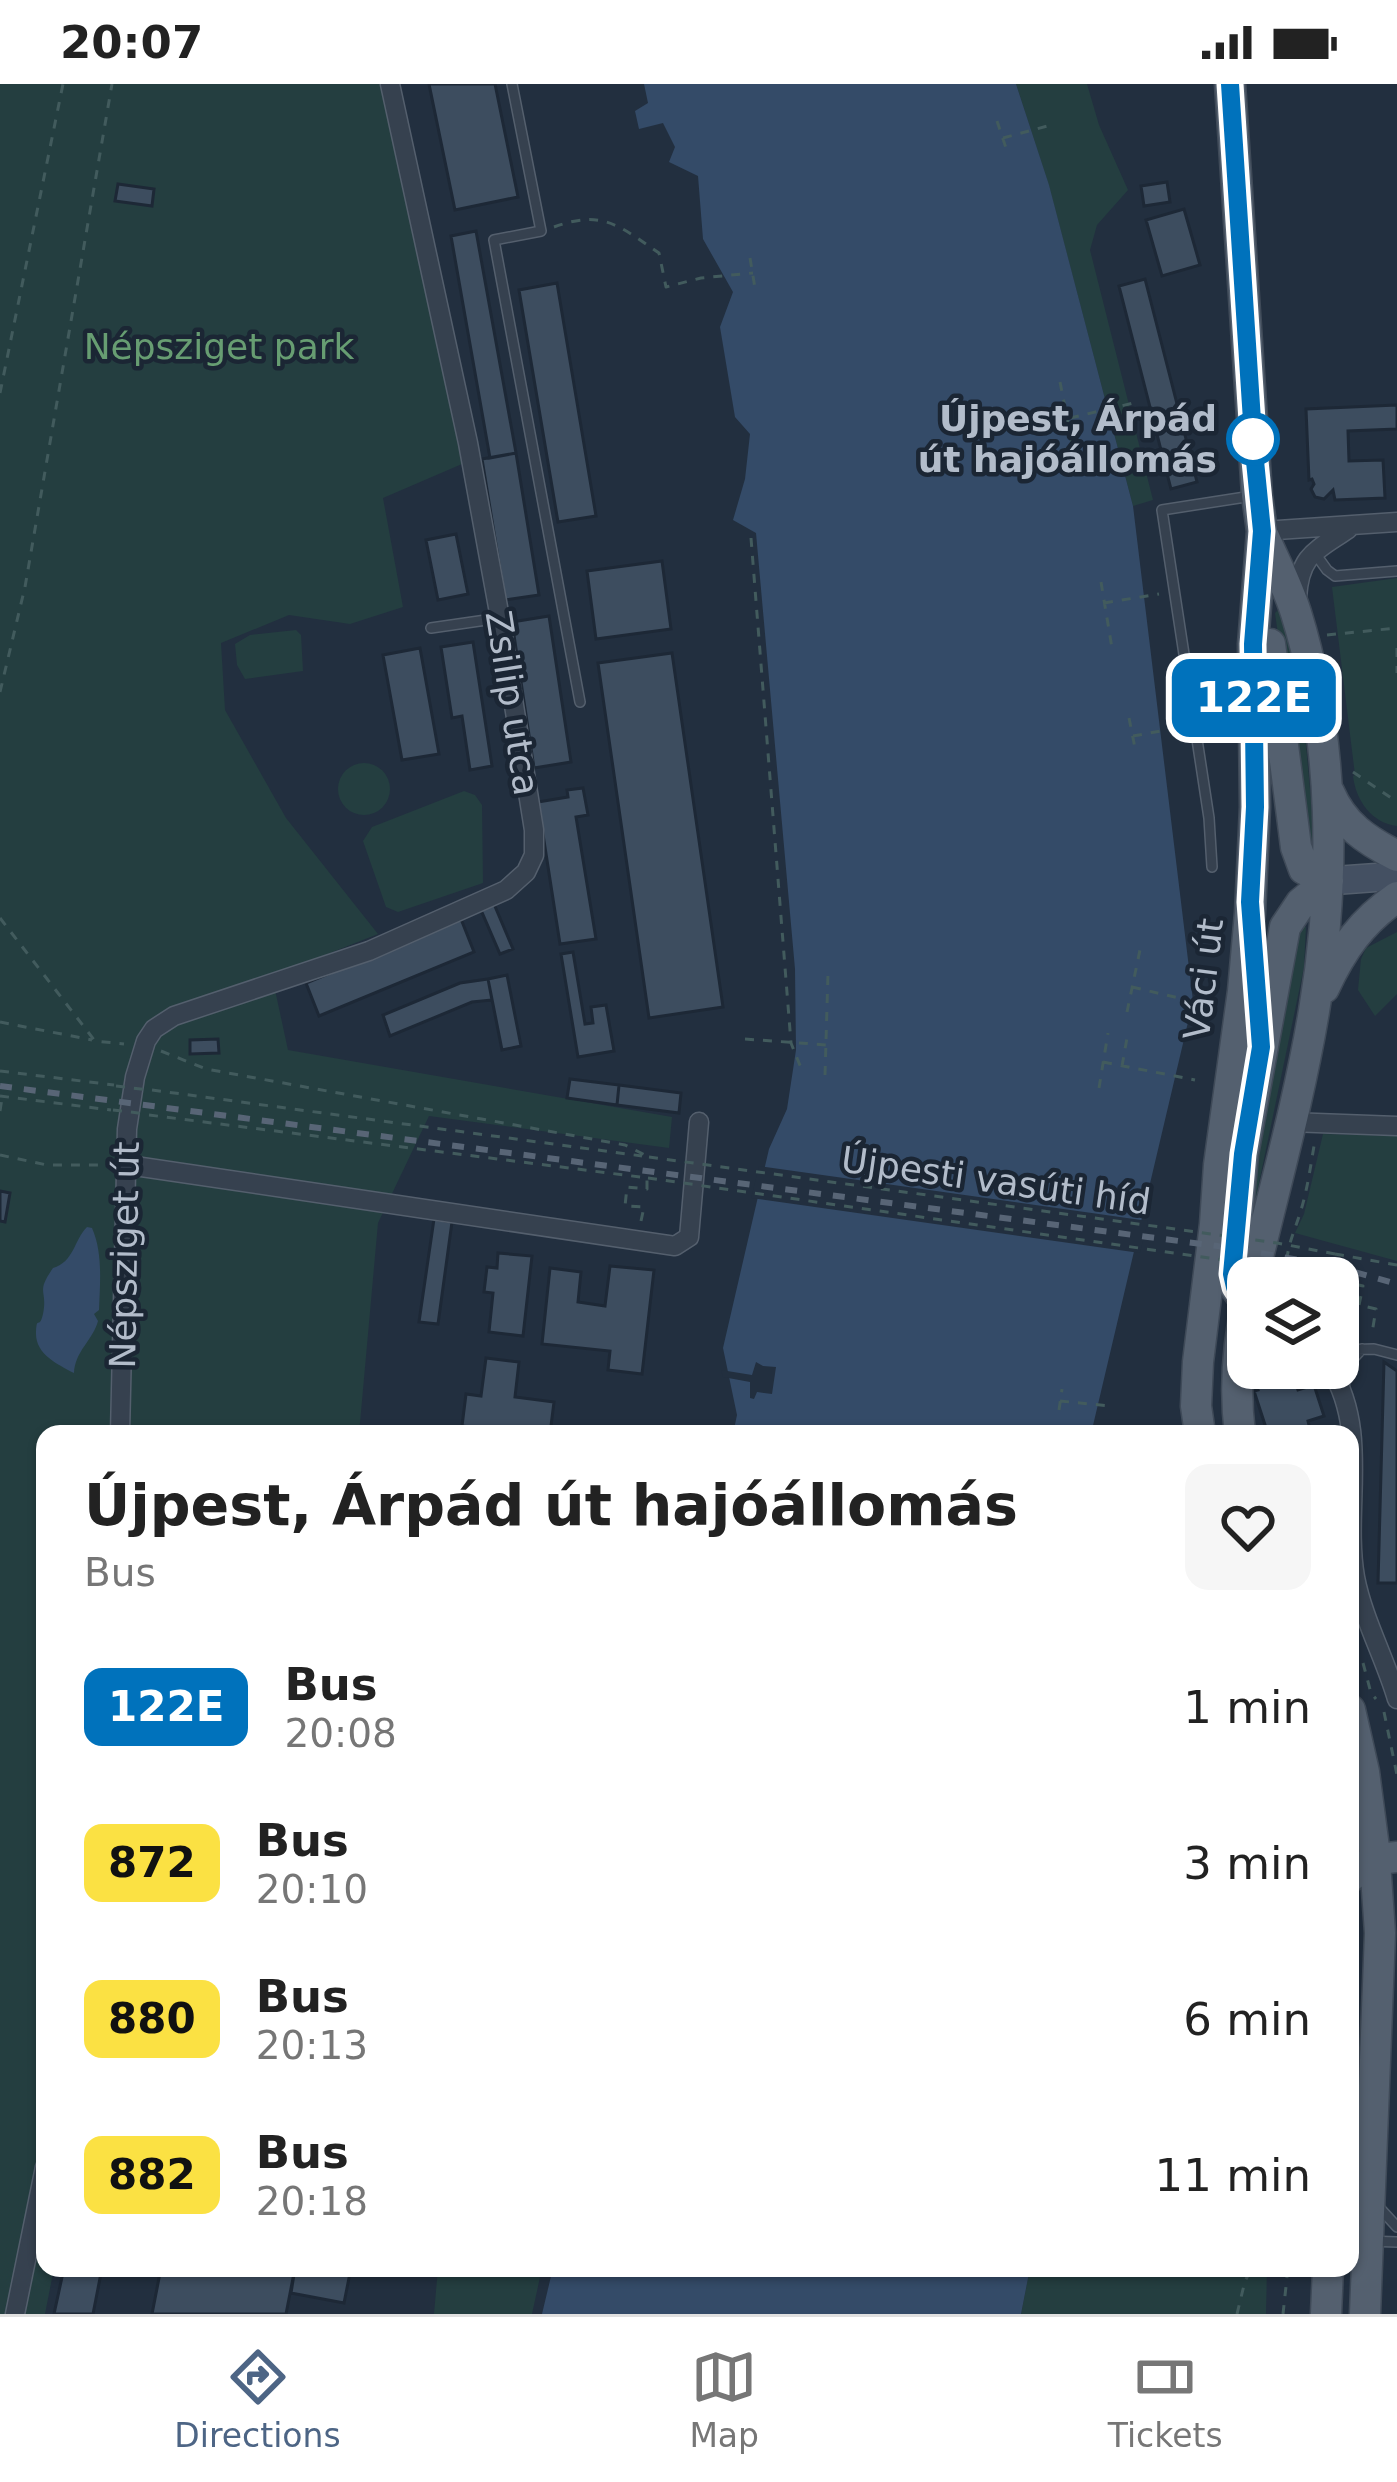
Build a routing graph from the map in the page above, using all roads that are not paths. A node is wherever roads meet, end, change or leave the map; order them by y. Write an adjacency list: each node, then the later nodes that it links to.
1 (390, 84): 12 (street, Zsilip utca)
2 (512, 84): 14 (lane)
3 (1230, 84): 4 (main road, Váci út)
4 (1257, 495): 7 (main road, Váci út); 17 (lane)
5 (1397, 522): 6 (street)
6 (1352, 526): 7 (street); 8 (street)
7 (1262, 531): 10 (main road, Váci út); 11 (main road, Váci út)
8 (1314, 552): 9 (lane); 11 (street)
9 (1397, 572)
10 (1257, 585): 19 (main road); 21 (main road, Váci út)
11 (1296, 610): 15 (main road, Váci út)
12 (500, 618): 13 (lane); 24 (street, Zsilip utca)
13 (431, 628)
14 (580, 702)
15 (1334, 772): 16 (main road); 19 (main road, Váci út)
16 (1397, 856)
17 (1212, 867)
18 (1397, 876): 19 (main road)
19 (1328, 881): 22 (main road, Váci út); 23 (main road)
20 (1397, 897): 22 (main road)
21 (1250, 914): 23 (main road); 30 (main road, Váci út)
22 (1314, 1010): 26 (main road, Váci út)
23 (1261, 1047): 28 (main road)
24 (142, 1083): 29 (street, Népsziget út)
25 (699, 1123): 29 (street)
26 (1305, 1123): 27 (street); 32 (main road, Váci út)
27 (1397, 1126)
28 (1243, 1154): 30 (main road); 31 (main road)
29 (128, 1165): 39 (street, Népsziget út)
30 (1215, 1225): 40 (main road, Váci út)
31 (1234, 1257)
32 (1262, 1257)
33 (1359, 1349): 34 (lane)
34 (1362, 1349): 35 (lane); 38 (lane)
35 (1397, 1355)
36 (1238, 1389): 41 (main road, Váci út)
37 (1339, 1389): 38 (street)
38 (1344, 1402): 42 (street)
39 (120, 1425)
40 (1199, 1425)
41 (1239, 1425)
42 (1348, 1425)
43 (1359, 1594): 44 (street)
44 (1397, 1700)
45 (1359, 1750): 47 (main road)
46 (1359, 1827): 47 (lane)
47 (1374, 1860): 48 (main road)
48 (1389, 1920): 49 (main road)
49 (1369, 2196): 51 (lane); 52 (main road)
50 (36, 2211): 55 (street)
51 (1397, 2227)
52 (1359, 2228)
53 (1341, 2277): 56 (main road)
54 (1355, 2277): 57 (main road)
55 (15, 2314)
56 (1326, 2314)
57 (1365, 2314)

